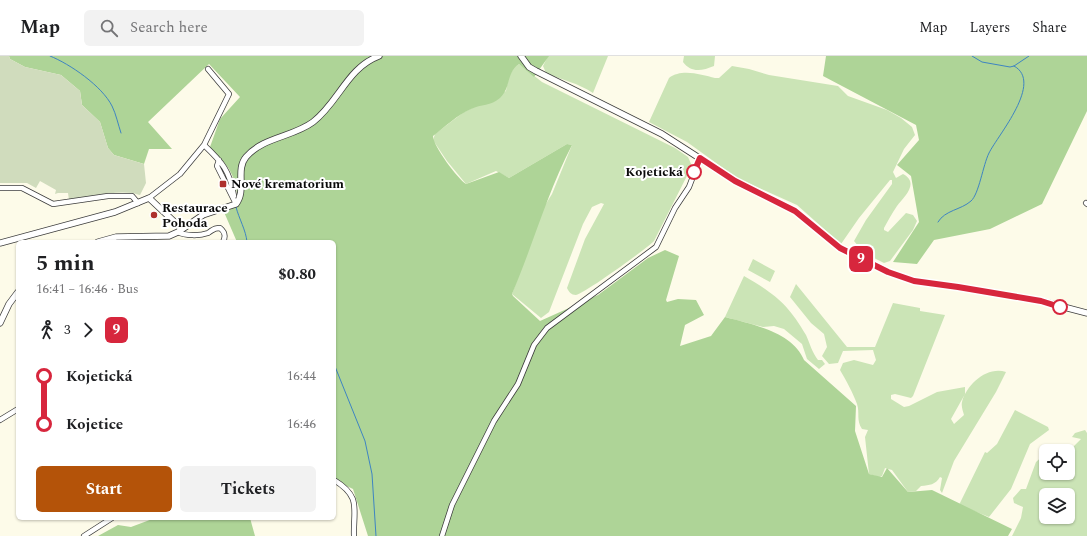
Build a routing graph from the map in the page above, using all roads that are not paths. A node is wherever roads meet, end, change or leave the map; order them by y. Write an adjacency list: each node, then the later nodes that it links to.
1 (378, 56): 11 (street)
2 (521, 56): 5 (street)
3 (208, 69): 4 (street)
4 (204, 145): 6 (street); 9 (street)
5 (700, 158): 17 (street); 25 (street)
6 (219, 160): 8 (street); 8 (street)
7 (0, 188): 10 (street)
8 (234, 196): 11 (street)
9 (149, 198): 10 (street); 12 (street)
10 (138, 203): 15 (street)
11 (236, 204): 12 (street)
12 (180, 231): 13 (street); 14 (street)
13 (105, 240)
14 (225, 240)
15 (0, 243)
16 (16, 295): 18 (street)
17 (1087, 313)
18 (0, 323)
19 (16, 410): 20 (street)
20 (0, 420)
21 (336, 481): 24 (street)
22 (109, 520): 23 (street)
23 (84, 536)
24 (354, 536)
25 (442, 536)

